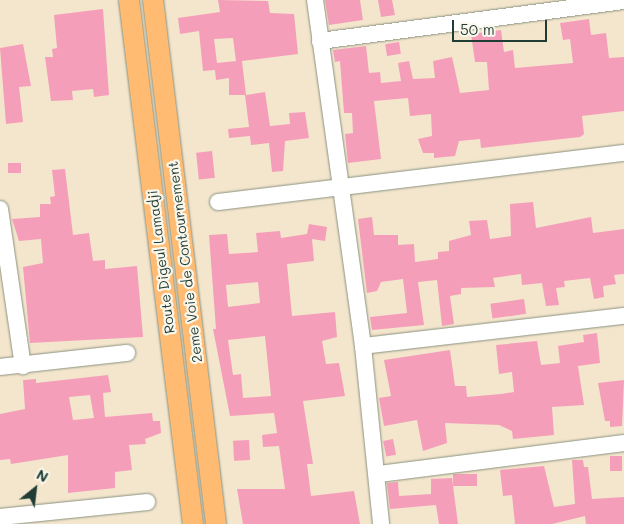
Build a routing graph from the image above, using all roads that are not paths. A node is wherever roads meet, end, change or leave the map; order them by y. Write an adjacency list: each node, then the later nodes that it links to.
1 (129, 0): 19 (main road, Route Digeul Lamadji)
2 (153, 0): 20 (main road, 2eme Voie de Contournement)
3 (315, 0): 5 (street)
4 (624, 1): 5 (street)
5 (320, 41): 7 (street)
6 (624, 153): 7 (street)
7 (339, 188): 8 (street); 11 (street)
8 (218, 202)
9 (0, 209): 13 (street)
10 (624, 316): 11 (street)
11 (363, 346): 16 (street)
12 (127, 353): 13 (street)
13 (23, 366): 14 (street)
14 (0, 367)
15 (624, 443): 16 (street)
16 (379, 474): 21 (street)
17 (147, 502): 18 (street)
18 (0, 517)
19 (193, 524)
20 (216, 524)
21 (381, 524)

